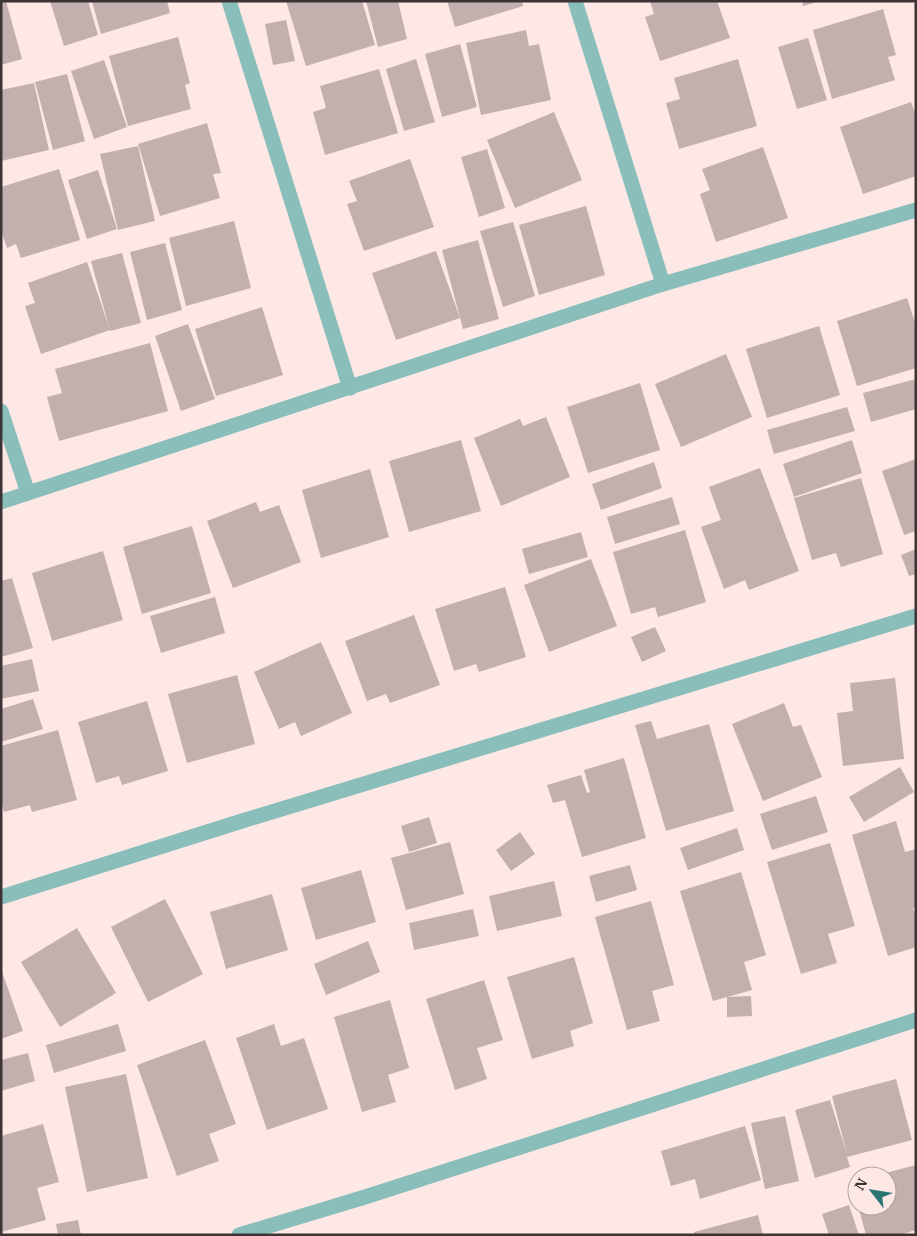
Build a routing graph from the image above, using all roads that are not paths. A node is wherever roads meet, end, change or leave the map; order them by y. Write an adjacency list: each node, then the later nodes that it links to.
1 (229, 1): 5 (street)
2 (575, 1): 4 (street)
3 (916, 210): 4 (street)
4 (663, 284): 5 (street)
5 (350, 388): 7 (street)
6 (1, 411): 7 (street)
7 (28, 493): 8 (street)
8 (1, 502)
9 (916, 616): 10 (street)
10 (1, 897)
11 (916, 1020): 12 (street)
12 (239, 1235)

